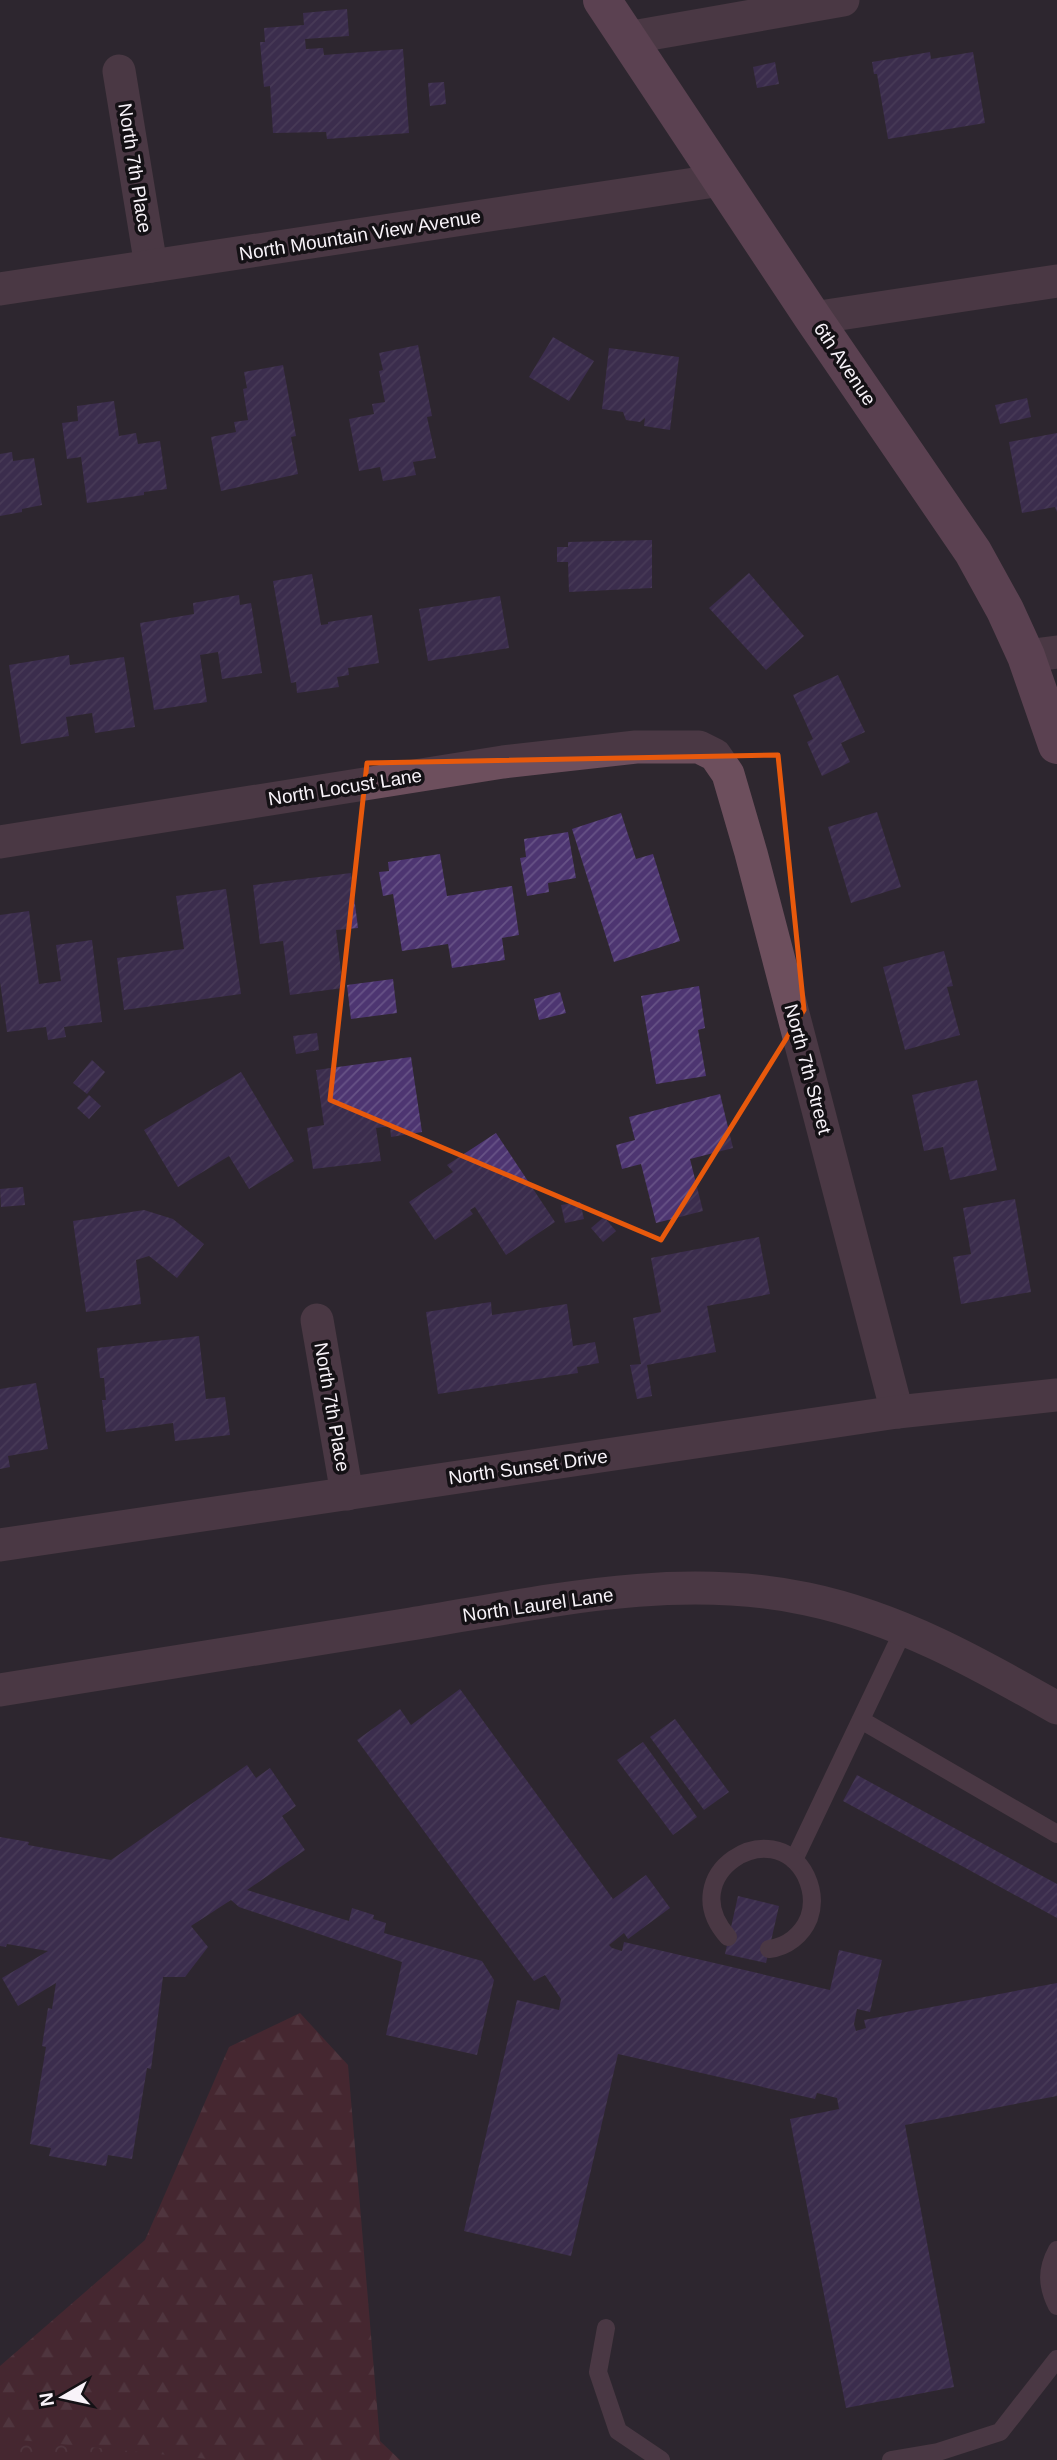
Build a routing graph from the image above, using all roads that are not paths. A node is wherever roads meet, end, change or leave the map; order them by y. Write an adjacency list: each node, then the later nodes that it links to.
1 (602, 0): 3 (street, 6th Avenue)
2 (843, 0): 3 (street)
3 (627, 38): 5 (street, 6th Avenue)
4 (120, 71): 6 (street, North 7th Place)
5 (720, 180): 6 (street, North Mountain View Avenue); 9 (street, 6th Avenue)
6 (151, 266): 8 (street, North Mountain View Avenue)
7 (1057, 281): 9 (street)
8 (0, 289)
9 (813, 318): 10 (street, 6th Avenue)
10 (1042, 654): 11 (street, 6th Avenue)
11 (1057, 745)
12 (692, 746): 13 (street, North Locust Lane); 16 (street, North 7th Street)
13 (0, 842)
14 (317, 1320): 17 (street, North 7th Place)
15 (1057, 1395): 16 (street, North Sunset Drive)
16 (897, 1412): 17 (street, North Sunset Drive)
17 (347, 1494): 18 (street, North Sunset Drive)
18 (0, 1545)
19 (904, 1629): 20 (street, North Laurel Lane); 21 (street, North Laurel Lane); 22 (lane)
20 (0, 1690)
21 (1057, 1708)
22 (861, 1720): 23 (lane); 24 (lane)
23 (1057, 1834)
24 (794, 1860): 25 (lane); 26 (lane)
25 (728, 1937)
26 (769, 1949)
27 (1057, 2250): 28 (lane)
28 (1057, 2306)
29 (606, 2328): 31 (lane)
30 (1057, 2359): 32 (lane)
31 (661, 2460)
32 (891, 2460)

